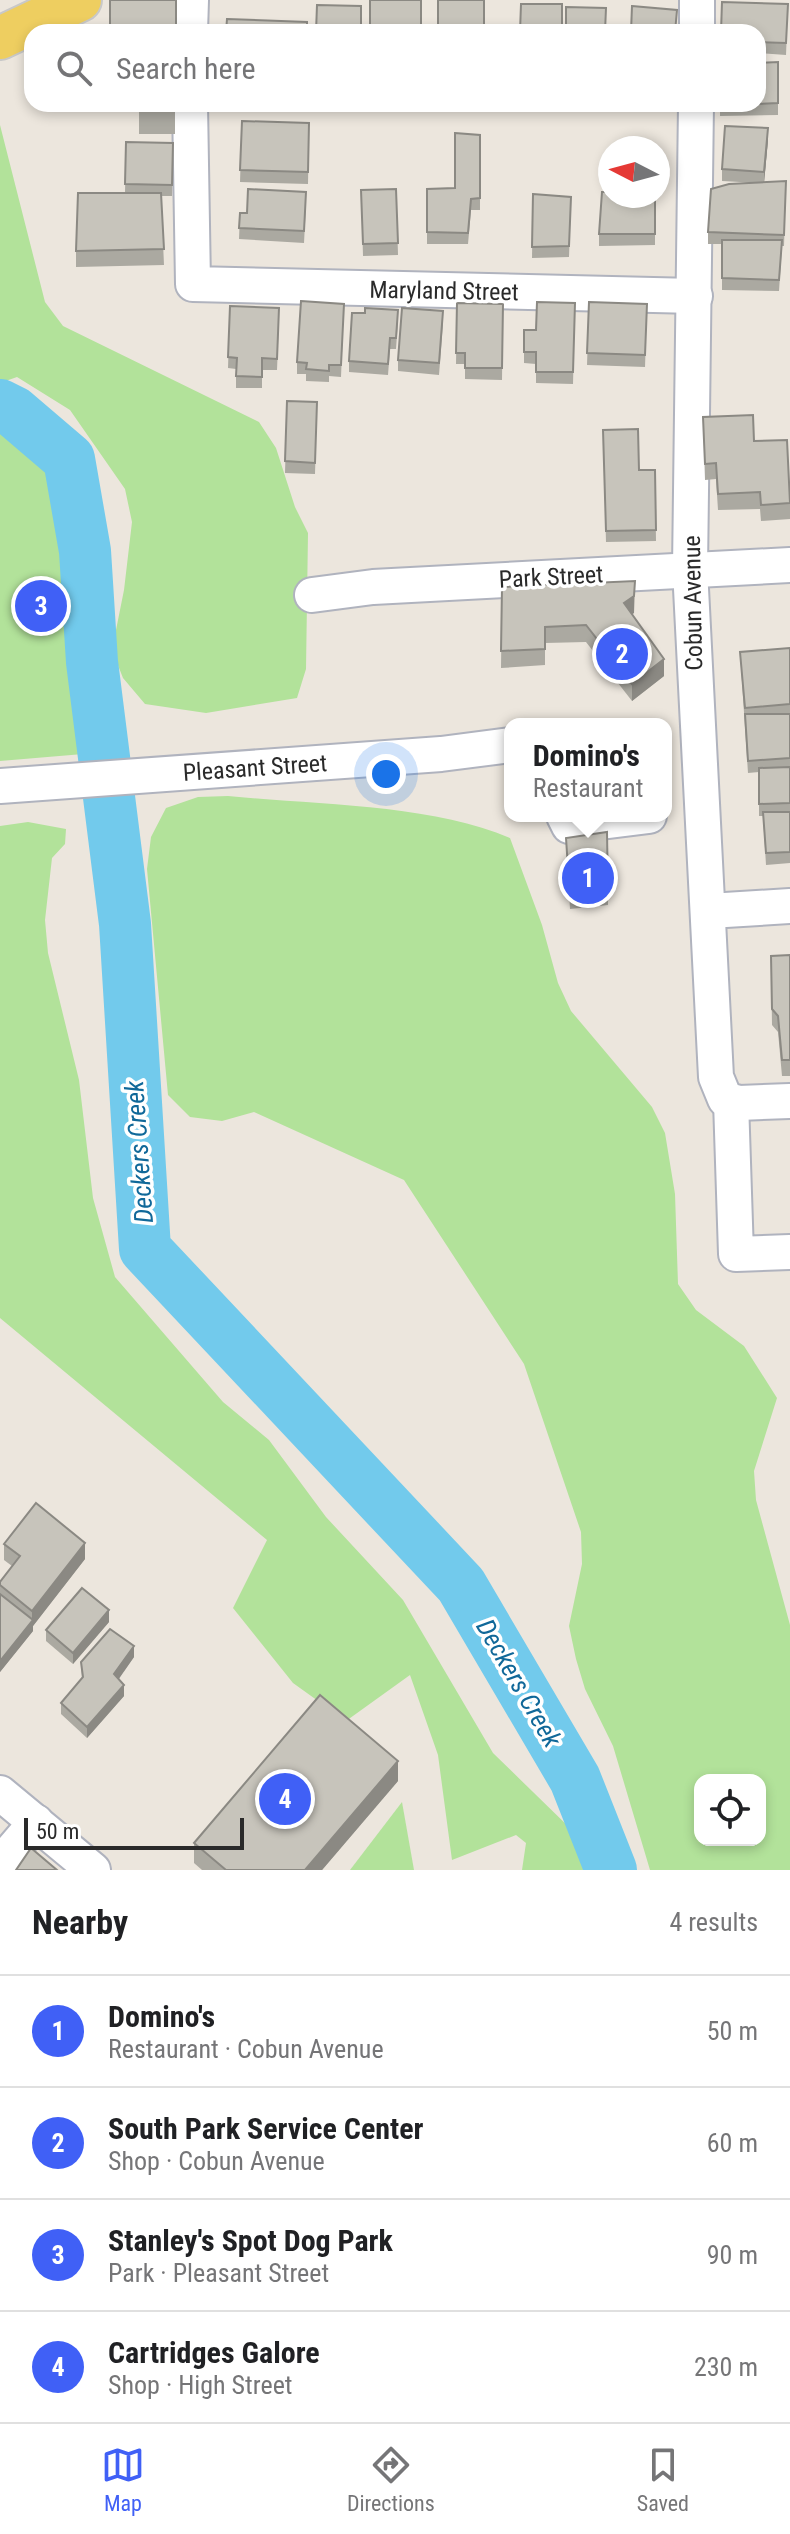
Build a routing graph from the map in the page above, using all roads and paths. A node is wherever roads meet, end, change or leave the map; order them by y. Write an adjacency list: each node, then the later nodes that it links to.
1 (80, 0): 4 (main road)
2 (191, 0): 5 (street)
3 (697, 0): 6 (street)
4 (29, 24)
5 (190, 24)
6 (697, 24)
7 (24, 27): 8 (main road)
8 (0, 38)
9 (190, 112): 11 (street, Maryland Street)
10 (696, 112): 11 (street, Cobun Avenue)
11 (695, 296): 13 (street, Cobun Avenue)
12 (790, 565): 13 (street, Park Street)
13 (690, 569): 14 (street, Park Street); 15 (street, Cobun Avenue)
14 (312, 595)
15 (681, 731): 18 (street, Cobun Avenue)
16 (504, 746): 17 (street, Pleasant Street)
17 (0, 786)
18 (702, 810): 19 (street); 23 (street, Cobun Avenue)
19 (672, 813)
20 (567, 822): 21 (street)
21 (601, 822)
22 (790, 906): 23 (street)
23 (709, 911): 24 (street, Cobun Avenue)
24 (728, 1100): 25 (street); 26 (street, Cobun Avenue)
25 (790, 1101)
26 (789, 1253)
27 (0, 1793): 28 (street)
28 (36, 1822): 29 (street); 30 (street)
29 (84, 1863)
30 (0, 1864)

